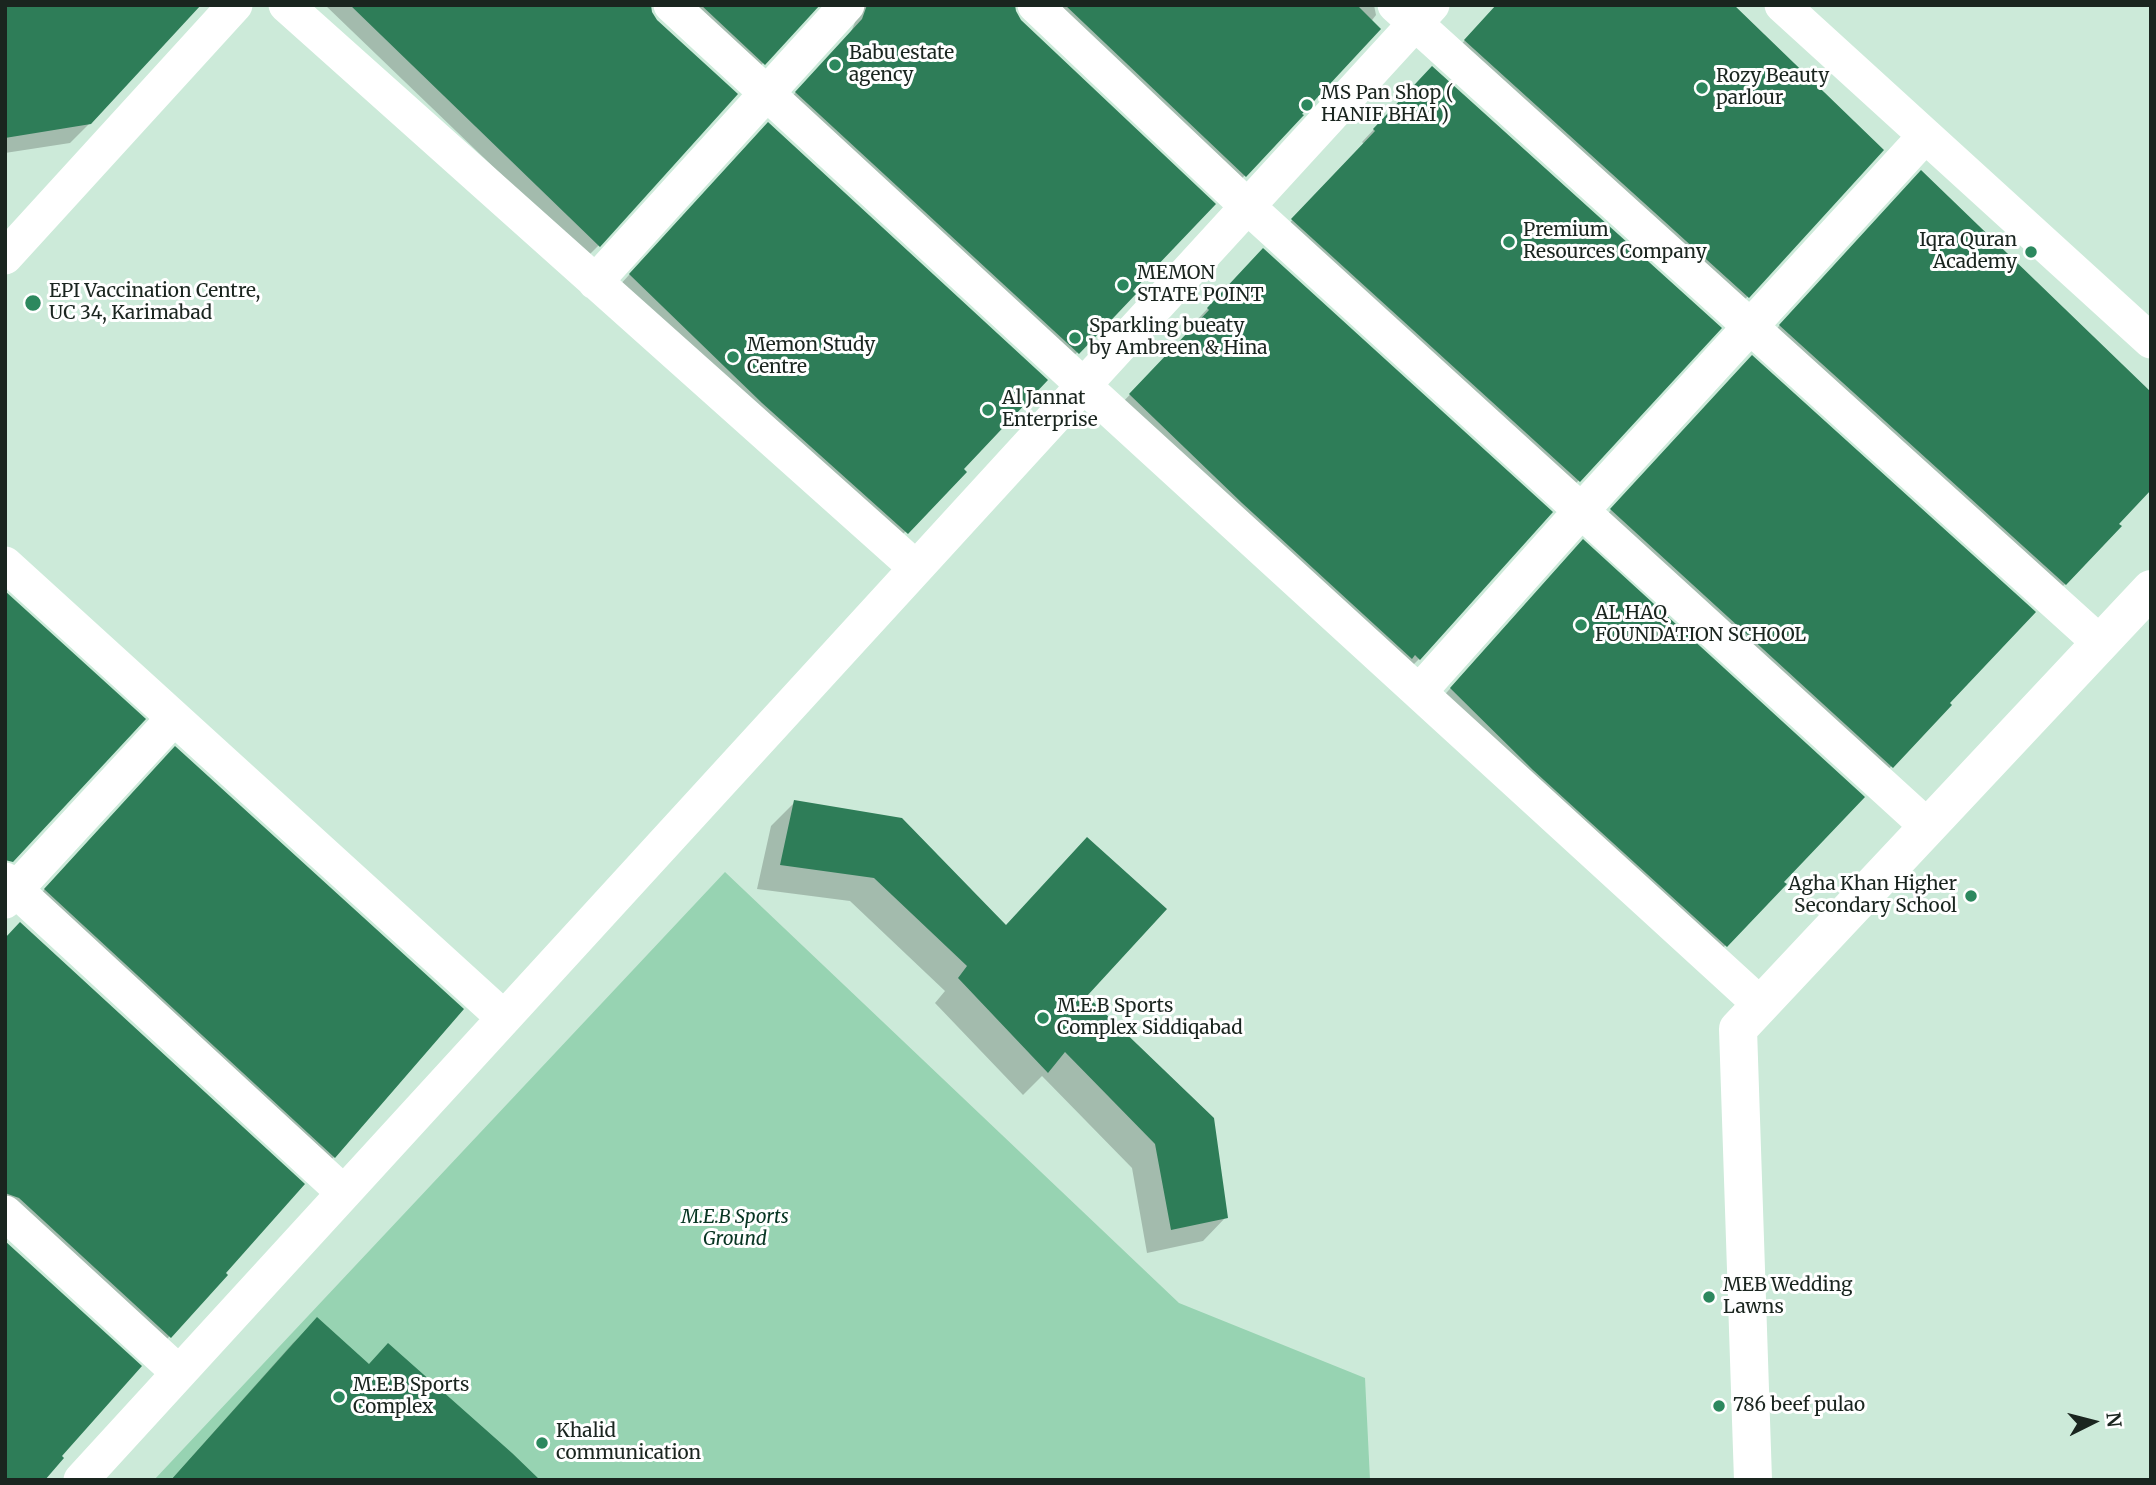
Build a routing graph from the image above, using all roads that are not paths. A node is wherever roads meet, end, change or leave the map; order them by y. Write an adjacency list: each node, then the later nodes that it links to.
1 (235, 5): 11 (street)
2 (286, 5): 12 (street)
3 (671, 5): 8 (street)
4 (847, 5): 8 (street)
5 (1035, 5): 10 (street)
6 (1782, 5): 9 (street)
7 (1414, 11): 10 (street); 13 (street)
8 (766, 94): 12 (street); 15 (street)
9 (1925, 136): 13 (street); 14 (street)
10 (1247, 206): 15 (street); 16 (street)
11 (5, 257)
12 (595, 282): 18 (street)
13 (1751, 328): 16 (street); 20 (street)
14 (2151, 341)
15 (1083, 385): 18 (street); 21 (street)
16 (1581, 511): 21 (street); 23 (street)
17 (5, 564): 22 (street)
18 (916, 568): 26 (street)
19 (2151, 589): 20 (street)
20 (2100, 643): 23 (street)
21 (1419, 692): 25 (street)
22 (174, 718): 24 (street); 26 (street)
23 (1928, 827): 25 (street)
24 (9, 890): 27 (street)
25 (1761, 1004): 31 (street)
26 (504, 1018): 27 (street)
27 (344, 1193): 29 (street)
28 (5, 1213): 29 (street)
29 (179, 1373): 30 (street)
30 (81, 1480)
31 (1753, 1480)

